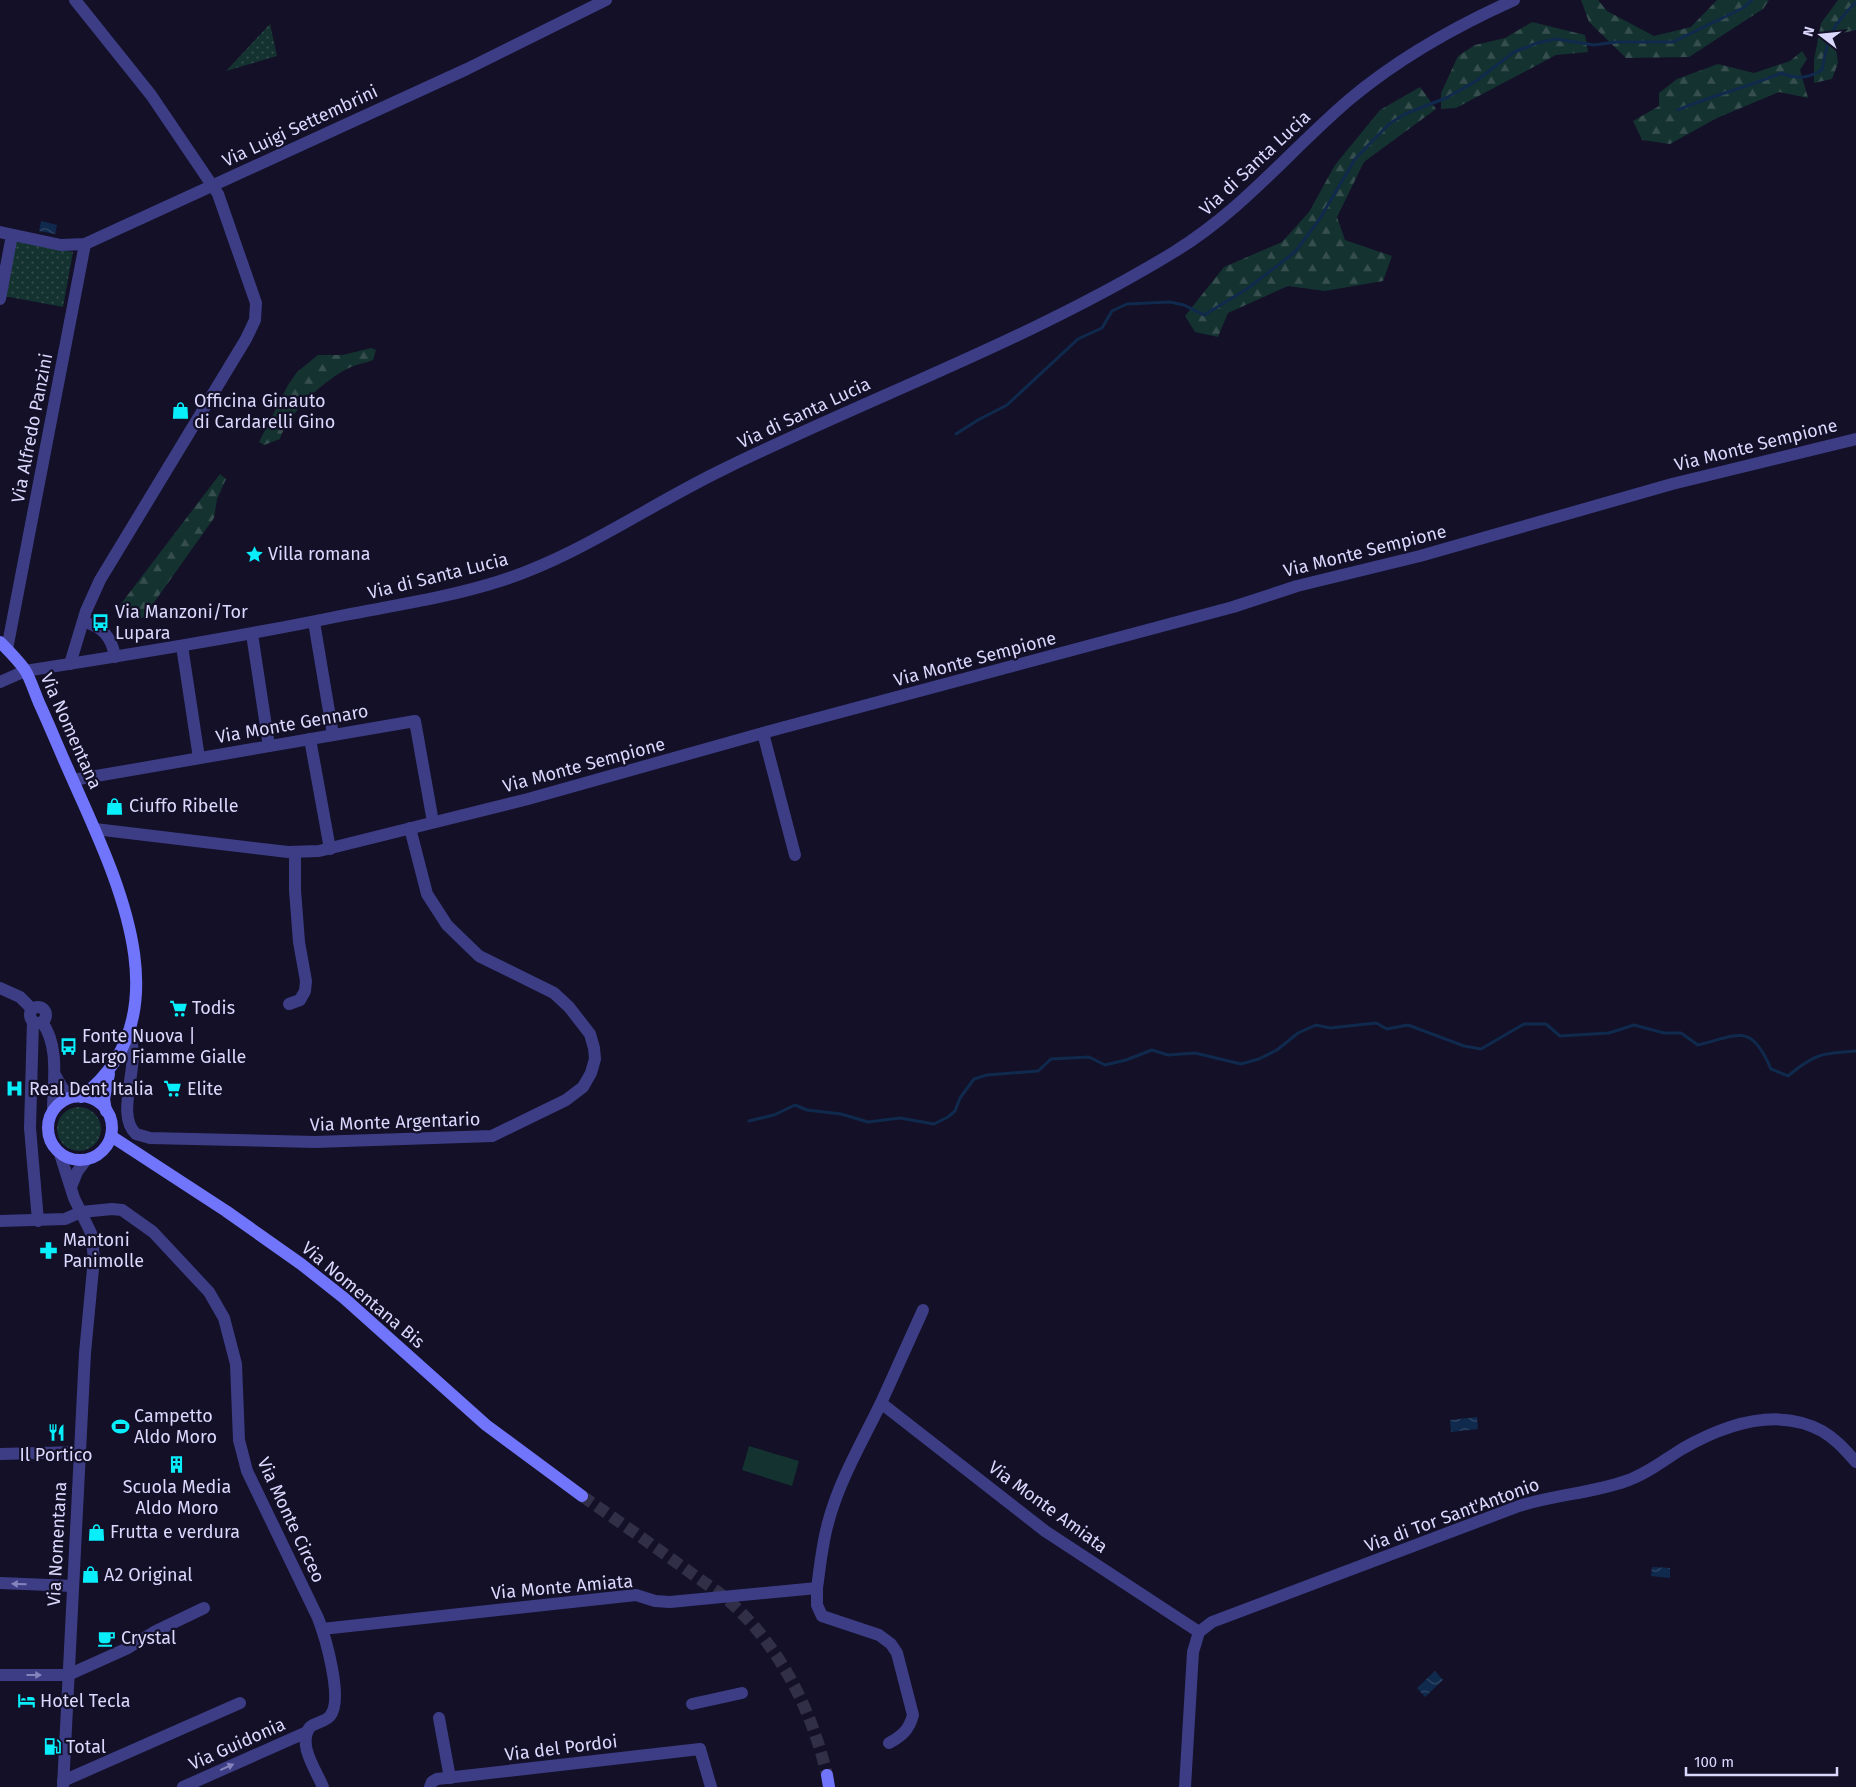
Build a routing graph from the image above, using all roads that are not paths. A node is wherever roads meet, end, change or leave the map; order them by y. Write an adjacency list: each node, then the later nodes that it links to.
1 (75, 0): 4 (street)
2 (606, 0): 4 (street, Via Luigi Settembrini)
3 (1514, 0): 10 (street, Via di Santa Lucia)
4 (213, 186): 6 (street, Via Luigi Settembrini); 9 (street)
5 (6, 233): 6 (street, Via Luigi Settembrini); 7 (street)
6 (85, 244): 12 (street, Via Alfredo Panzini)
7 (0, 298)
8 (1856, 439): 18 (street, Via Monte Sempione)
9 (83, 622): 14 (street); 15 (street)
10 (314, 622): 11 (street, Via di Santa Lucia); 19 (street)
11 (252, 634): 13 (street, Via di Santa Lucia); 21 (street)
12 (3, 645): 16 (main road, Via Nomentana)
13 (182, 646): 14 (street, Via di Santa Lucia); 22 (street)
14 (115, 657): 15 (street, Via di Santa Lucia)
15 (70, 664): 16 (street, Via di Santa Lucia)
16 (25, 671): 17 (street, Via di Santa Lucia); 23 (main road, Via Nomentana)
17 (0, 682)
18 (763, 733): 24 (street, Via Monte Sempione); 29 (street)
19 (333, 735): 20 (street, Via Monte Gennaro); 24 (street, Via Monte Gennaro)
20 (310, 739): 21 (street, Via Monte Gennaro); 27 (street)
21 (270, 746): 22 (street, Via Monte Gennaro)
22 (199, 758): 23 (street, Via Monte Gennaro)
23 (73, 780): 26 (main road, Via Nomentana)
24 (433, 822): 25 (street, Via Monte Sempione)
25 (410, 828): 27 (street, Via Monte Sempione); 33 (street, Via Monte Argentario)
26 (95, 829): 28 (street, Via Monte Sempione); 33 (main road, Via Nomentana)
27 (330, 848): 28 (street, Via Monte Sempione)
28 (295, 853): 31 (street)
29 (795, 854)
30 (0, 988): 32 (street)
31 (288, 1004)
32 (35, 1017): 35 (street); 45 (street)
33 (128, 1033): 34 (main road, Via Nomentana)
34 (110, 1069): 36 (main road, Via Nomentana); 38 (main road, Via Nomentana)
35 (55, 1075): 36 (street); 37 (street)
36 (79, 1097): 37 (main road); 38 (main road)
37 (53, 1111): 40 (main road)
38 (106, 1111): 39 (main road)
39 (110, 1136): 41 (main road); 51 (main road, Via Nomentana Bis)
40 (60, 1154): 41 (main road); 42 (street, Via Nomentana)
41 (86, 1160): 42 (street)
42 (71, 1187): 43 (street, Via Nomentana)
43 (81, 1212): 45 (street, Via Monte Circeo); 48 (street, Via Nomentana); 56 (street, Via Monte Circeo)
44 (0, 1221): 45 (street, Via Monte Circeo)
45 (38, 1221)
46 (923, 1310): 47 (street)
47 (881, 1403): 54 (street); 57 (street, Via Monte Amiata)
48 (80, 1452): 49 (street); 53 (street, Via Nomentana)
49 (0, 1454)
50 (1856, 1462): 57 (street, Via di Tor Sant'Antonio)
51 (582, 1496)
52 (0, 1583): 53 (street, one-way to 52)
53 (73, 1586): 59 (street, Via Nomentana)
54 (817, 1588): 56 (street, Via Monte Amiata); 65 (street)
55 (204, 1608): 59 (street)
56 (322, 1629): 64 (street, Via Monte Circeo)
57 (1199, 1632): 72 (street)
58 (0, 1675): 59 (street, one-way to 59)
59 (68, 1675): 67 (street, Via Nomentana)
60 (742, 1693): 62 (street)
61 (240, 1704): 67 (street)
62 (692, 1704)
63 (439, 1718): 66 (street)
64 (306, 1732): 68 (street, Via Guidonia, one-way to 64); 69 (street)
65 (889, 1743)
66 (450, 1778): 70 (street, Via del Pordoi); 71 (street, Via del Pordoi)
67 (63, 1784)
68 (183, 1787)
69 (323, 1787)
70 (430, 1787)
71 (711, 1787)
72 (1185, 1787)

